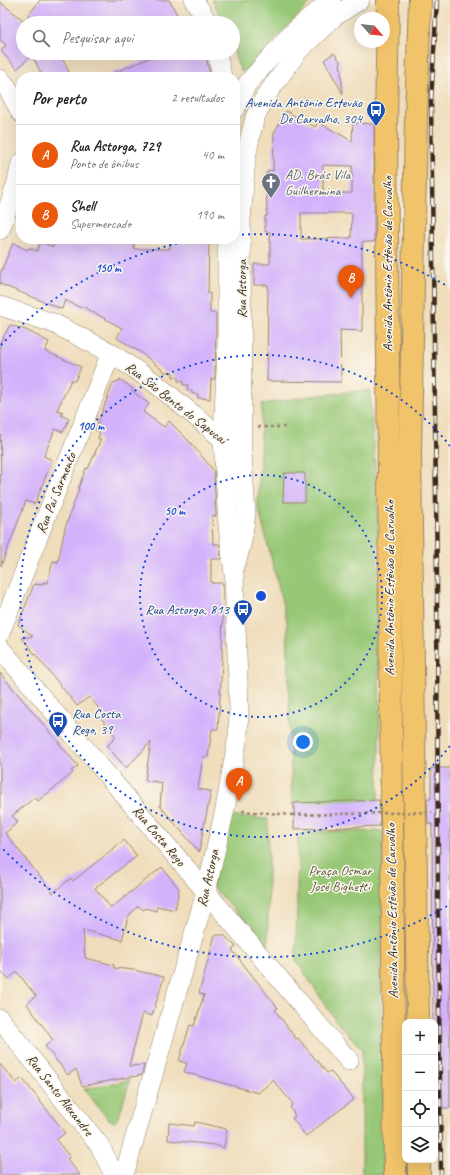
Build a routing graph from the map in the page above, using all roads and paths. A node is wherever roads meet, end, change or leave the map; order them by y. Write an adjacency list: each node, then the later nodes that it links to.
1 (194, 0): 6 (street)
2 (330, 0): 7 (street)
3 (360, 0): 10 (street, Rua Astorga)
4 (388, 0): 33 (highway, Avenida Antônio Estêvão de Carvalho)
5 (420, 0): 28 (highway, Avenida Antônio Estêvão de Carvalho)
6 (204, 16)
7 (231, 72)
8 (240, 76): 10 (street)
9 (0, 79): 11 (street)
10 (272, 85): 18 (street, Rua Astorga)
11 (16, 104)
12 (16, 186): 13 (street)
13 (0, 230)
14 (227, 244): 19 (street, Rua Astorga)
15 (0, 306): 16 (street, Rua São Bento do Sapucaí)
16 (111, 353): 19 (street, Rua São Bento do Sapucaí); 22 (street, Rua Pai Sarmento)
17 (287, 427): 18 (path)
18 (242, 428): 20 (street, Rua Astorga)
19 (223, 440): 20 (street, Rua São Bento do Sapucaí); 21 (street, Rua Astorga)
20 (242, 454): 21 (street, Rua Astorga)
21 (234, 573): 24 (street, Rua Astorga)
22 (0, 633)
23 (0, 648): 26 (street, Rua Costa Rego)
24 (225, 809): 25 (path, bridge); 26 (street, Rua Astorga)
25 (432, 812)
26 (206, 892): 29 (street, Rua Costa Rego); 32 (street, Rua Astorga)
27 (0, 1019): 31 (street, Rua Santo Alexandre)
28 (418, 1019)
29 (349, 1061)
30 (419, 1163): 34 (highway)
31 (114, 1175)
32 (124, 1175)
33 (395, 1175)
34 (419, 1175)

